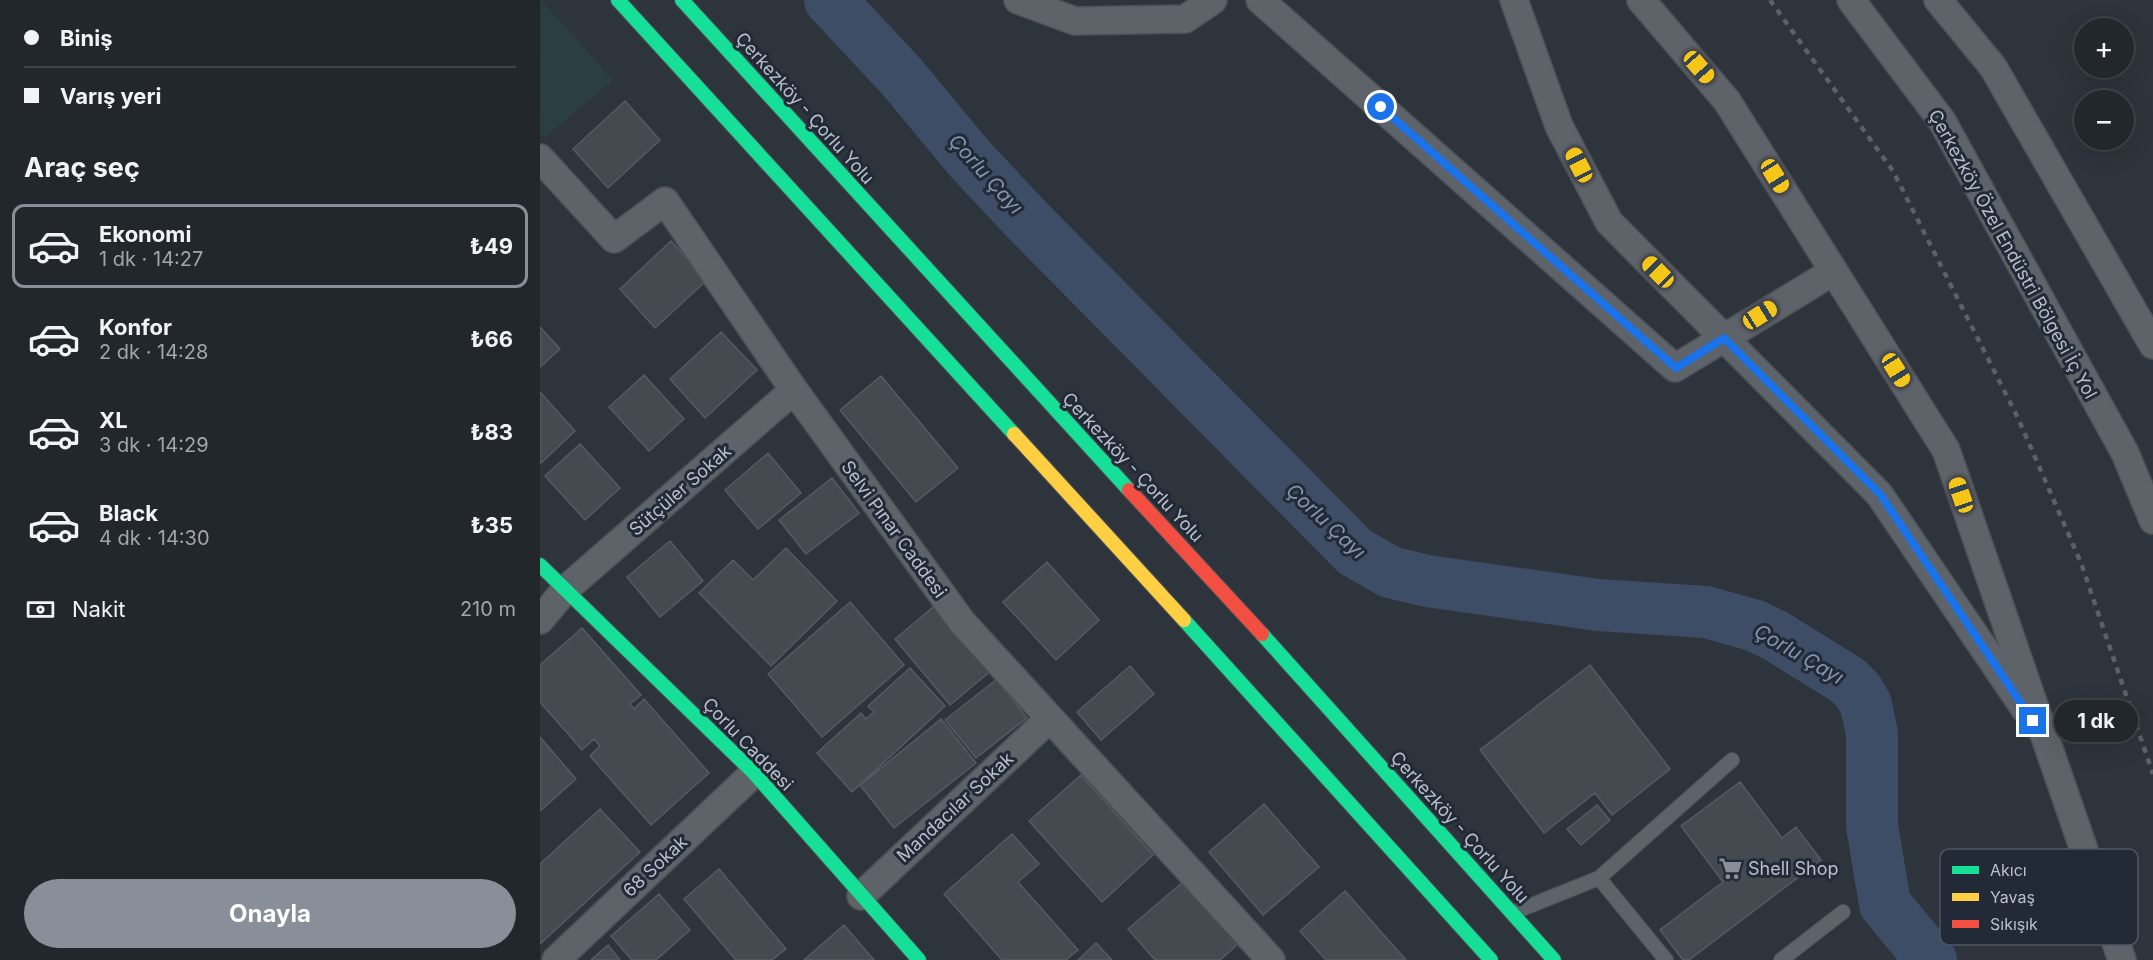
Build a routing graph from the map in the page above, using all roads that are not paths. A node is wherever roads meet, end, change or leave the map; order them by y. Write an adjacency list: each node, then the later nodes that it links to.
1 (618, 0): 32 (main road)
2 (682, 0): 27 (main road, Çerkezköy - Çorlu Yolu)
3 (1018, 0): 4 (street)
4 (1213, 0)
5 (1260, 0): 12 (street)
6 (1514, 0): 12 (street)
7 (1641, 0): 11 (street)
8 (1851, 0): 15 (street, Çerkezköy Özel Endüstri Bölgesi İç Yol)
9 (1938, 0): 13 (street)
10 (540, 158): 14 (street, Selvi Pınar Caddesi)
11 (1834, 270): 12 (street); 20 (street)
12 (1724, 338): 20 (street)
13 (2153, 345)
14 (794, 390): 17 (street, Sütçüler Sokak); 19 (street, Selvi Pınar Caddesi)
15 (2153, 520)
16 (540, 565): 17 (main road, Çorlu Caddesi)
17 (566, 589): 18 (street, Sütçüler Sokak); 22 (main road, Çorlu Caddesi)
18 (540, 620)
19 (1049, 719): 25 (street, Mandacılar Sokak); 31 (street, Selvi Pınar Caddesi)
20 (2046, 740): 23 (street)
21 (1732, 760): 24 (lane)
22 (754, 773): 25 (main road, Çorlu Caddesi); 29 (street, 68 Sokak)
23 (2084, 849)
24 (1599, 878): 27 (lane); 34 (lane)
25 (861, 896): 30 (main road, Çorlu Caddesi)
26 (1843, 912): 35 (lane)
27 (1512, 913): 33 (main road, Çerkezköy - Çorlu Yolu)
28 (2117, 945): 36 (street)
29 (556, 960)
30 (919, 960)
31 (1271, 960)
32 (1491, 960)
33 (1554, 960)
34 (1666, 960)
35 (1781, 960)
36 (2122, 960)

